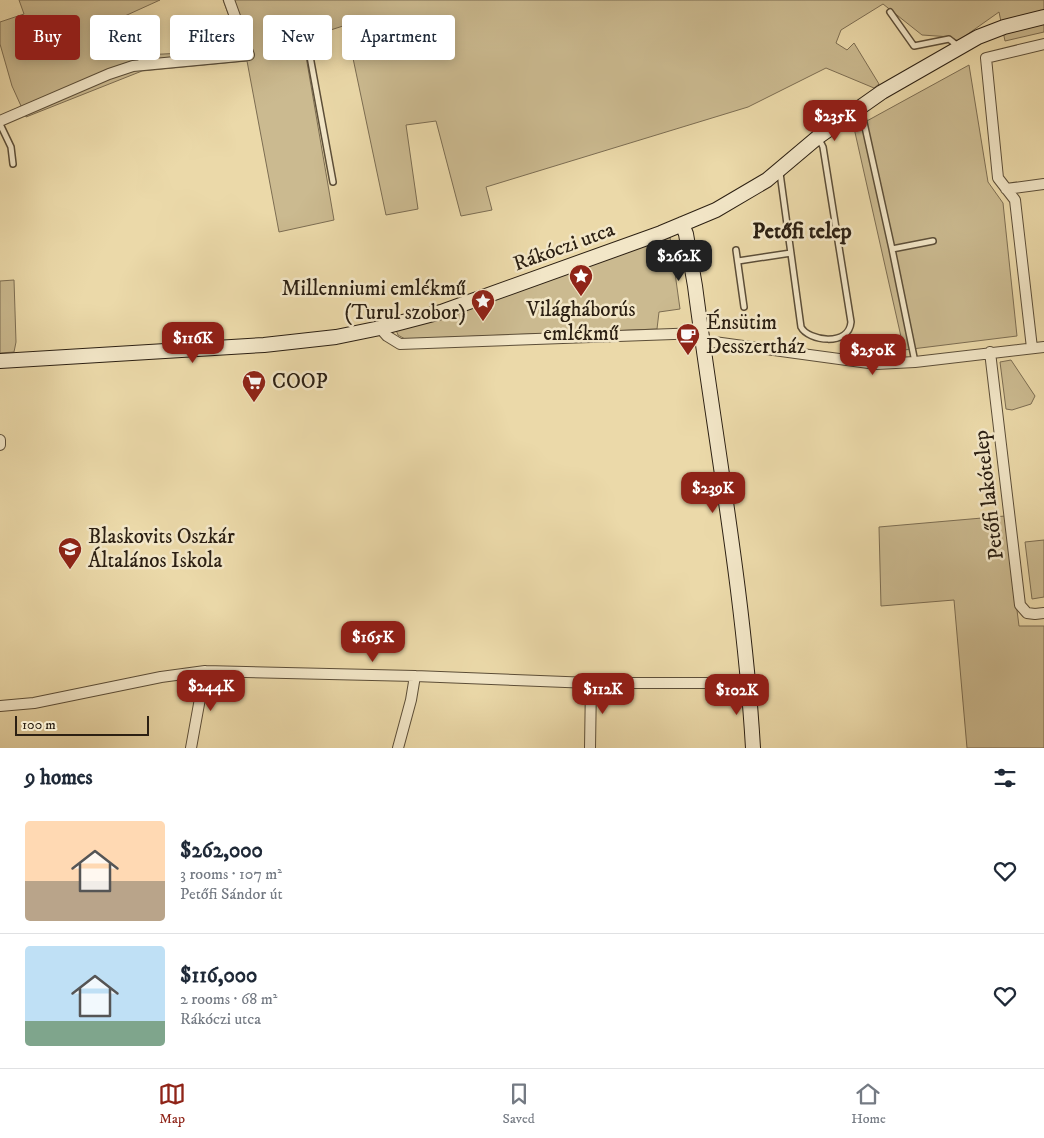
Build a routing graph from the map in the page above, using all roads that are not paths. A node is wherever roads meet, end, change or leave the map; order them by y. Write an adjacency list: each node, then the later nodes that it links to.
1 (229, 0): 8 (street)
2 (890, 12): 5 (lane)
3 (1044, 17): 5 (main road, Rákóczi utca)
4 (1044, 44): 17 (street)
5 (960, 48): 9 (main road, Rákóczi utca)
6 (141, 60): 8 (lane)
7 (310, 60): 14 (lane)
8 (142, 64): 10 (street)
9 (860, 106): 11 (main road, Rákóczi utca); 21 (lane)
10 (0, 123): 12 (lane)
11 (818, 137): 13 (main road, Rákóczi utca); 23 (lane)
12 (13, 164)
13 (780, 170): 19 (main road, Rákóczi utca); 23 (lane)
14 (333, 182)
15 (1044, 184): 16 (street)
16 (1017, 187): 17 (street); 18 (street)
17 (1006, 188): 18 (street)
18 (1015, 200): 29 (street)
19 (682, 224): 26 (main road, Rákóczi utca); 27 (main road)
20 (933, 241): 21 (lane)
21 (892, 249): 32 (lane)
22 (736, 250): 24 (lane)
23 (791, 253): 24 (lane)
24 (738, 261): 25 (lane)
25 (744, 307)
26 (380, 328): 27 (street); 31 (main road, Rákóczi utca)
27 (701, 338): 32 (street); 39 (main road)
28 (1044, 346): 29 (street)
29 (1032, 348): 30 (street)
30 (990, 352): 32 (street); 35 (street, Petőfi lakótelep)
31 (0, 361)
32 (915, 362)
33 (0, 440): 34 (street)
34 (0, 445)
35 (1044, 613)
36 (205, 671): 37 (street); 41 (street); 42 (street)
37 (415, 676): 38 (street); 43 (street)
38 (591, 683): 39 (street); 44 (street)
39 (749, 683): 45 (main road)
40 (0, 701): 41 (street)
41 (0, 707)
42 (191, 748)
43 (398, 748)
44 (590, 748)
45 (753, 748)

